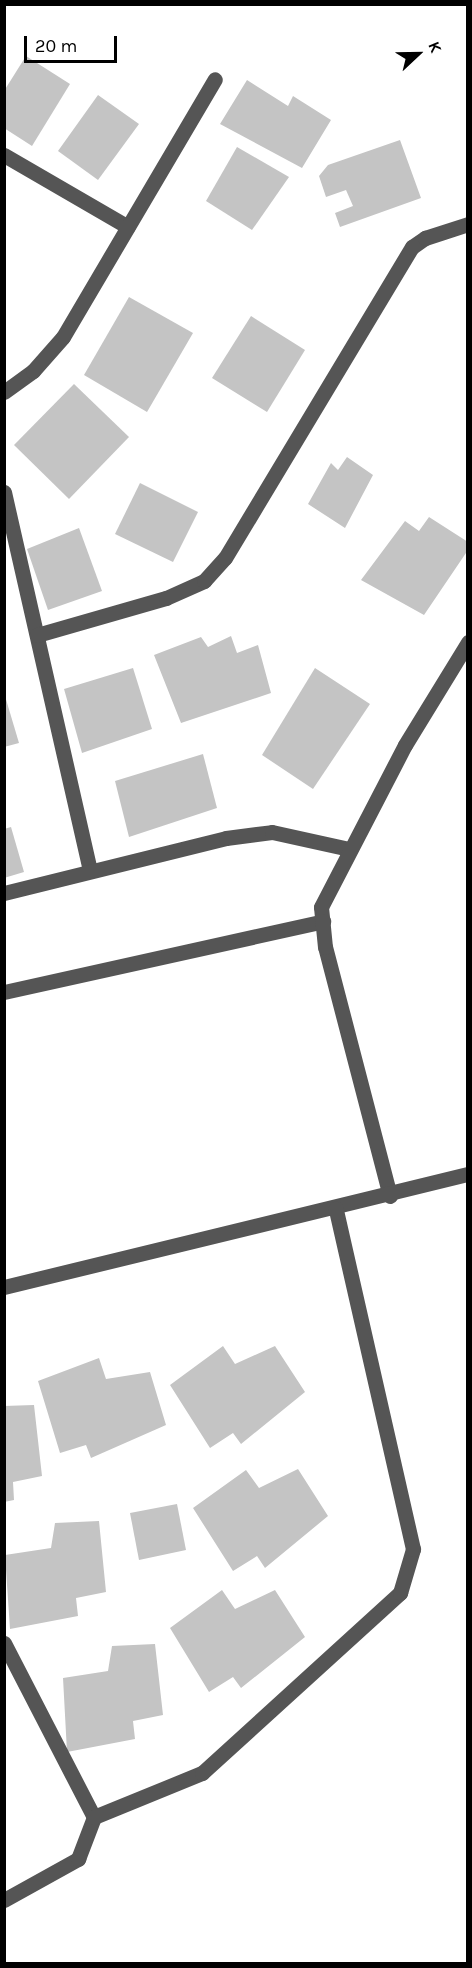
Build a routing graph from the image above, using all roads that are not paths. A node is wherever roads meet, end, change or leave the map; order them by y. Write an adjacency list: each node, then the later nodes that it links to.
1 (215, 79): 4 (street)
2 (4, 155): 4 (street)
3 (468, 224): 7 (street)
4 (128, 227): 5 (street)
5 (4, 392)
6 (4, 492): 7 (street)
7 (37, 635): 10 (street)
8 (468, 642): 9 (street)
9 (349, 849): 10 (street); 12 (street)
10 (90, 870): 11 (street)
11 (4, 893)
12 (322, 921): 13 (street); 15 (street)
13 (4, 992)
14 (468, 1174): 15 (street)
15 (390, 1196): 16 (street)
16 (336, 1209): 17 (street); 19 (street)
17 (4, 1287)
18 (4, 1643): 19 (street)
19 (94, 1817): 20 (street)
20 (4, 1900)

